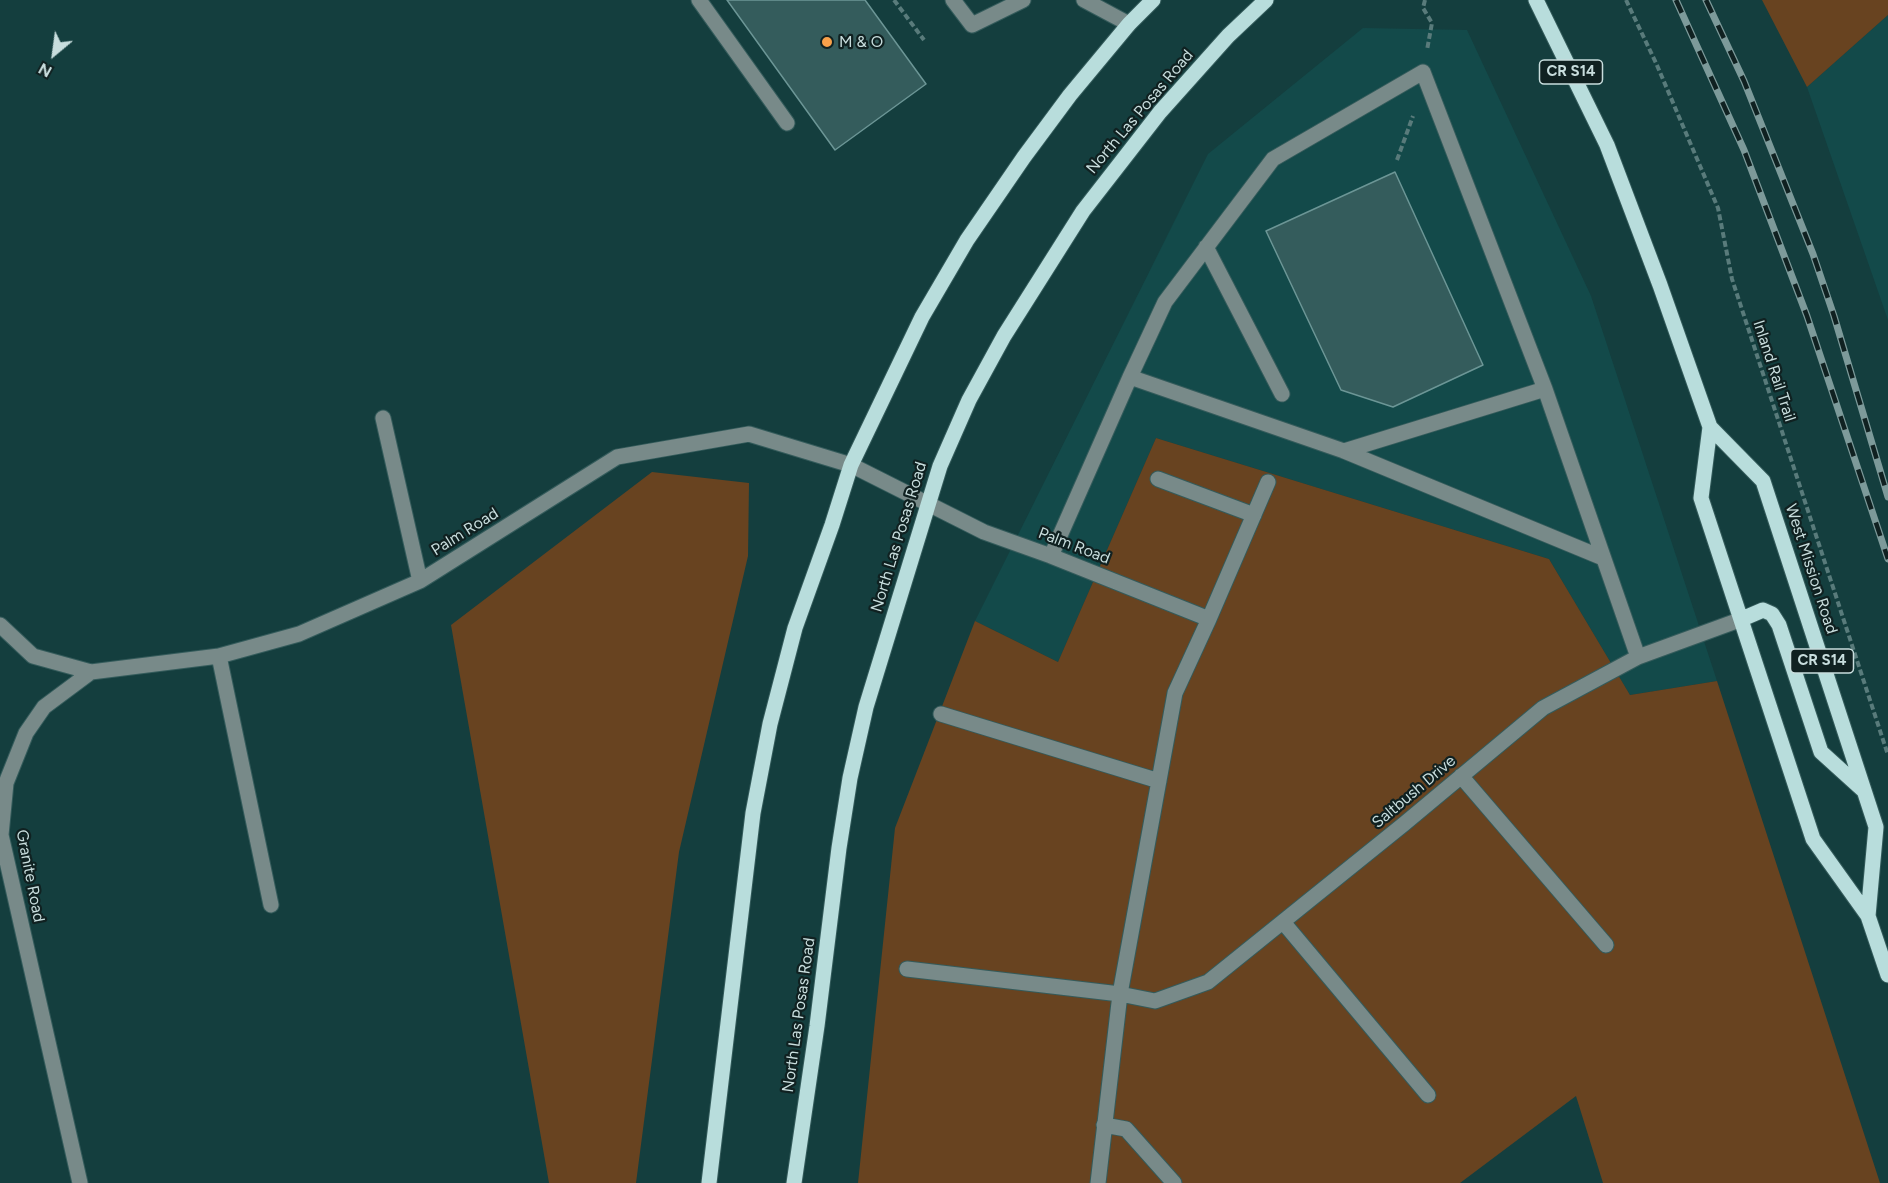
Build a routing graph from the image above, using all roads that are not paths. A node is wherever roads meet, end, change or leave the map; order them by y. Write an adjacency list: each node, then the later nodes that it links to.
1 (699, 0): 9 (street)
2 (953, 0): 3 (street)
3 (1023, 0)
4 (1084, 0): 8 (street)
5 (1153, 0): 8 (main road)
6 (1266, 0): 20 (main road, North Las Posas Road)
7 (1536, 0): 15 (main road, West Mission Road / CR S14)
8 (1129, 24): 17 (main road)
9 (787, 123)
10 (1206, 247): 11 (street); 12 (street); 13 (street)
11 (1130, 377): 16 (street); 22 (street)
12 (1545, 389): 16 (street); 23 (street)
13 (1282, 394)
14 (383, 418): 24 (street)
15 (1710, 427): 26 (main road, West Mission Road / CR S14); 34 (main road, West Mission Road / CR S14)
16 (1344, 452): 23 (street)
17 (850, 465): 20 (street, Palm Road); 24 (street, Palm Road); 45 (main road)
18 (1158, 479): 21 (street)
19 (1268, 482): 21 (street)
20 (929, 503): 22 (street, Palm Road); 46 (main road, North Las Posas Road)
21 (1254, 515): 25 (street)
22 (1051, 556): 25 (street, Palm Road)
23 (1603, 558): 29 (street)
24 (420, 581): 28 (street, Palm Road)
25 (1209, 619): 33 (street)
26 (1742, 619): 29 (street, Saltbush Drive); 34 (main road); 36 (main road, West Mission Road / CR S14)
27 (0, 625): 30 (street)
28 (219, 656): 30 (street, Palm Road); 35 (street)
29 (1638, 657): 32 (street, Saltbush Drive)
30 (91, 672): 44 (street, Granite Road)
31 (941, 714): 33 (street)
32 (1461, 776): 37 (street, Saltbush Drive); 38 (street)
33 (1159, 781): 41 (street)
34 (1865, 792): 36 (main road, West Mission Road / CR S14)
35 (270, 905)
36 (1868, 916): 40 (main road, West Mission Road / CR S14)
37 (1283, 922): 41 (street, Saltbush Drive); 42 (street)
38 (1606, 945)
39 (907, 969): 41 (street, Saltbush Drive)
40 (1888, 975)
41 (1120, 994): 43 (street)
42 (1428, 1095)
43 (1104, 1125): 47 (street); 48 (street)
44 (80, 1183)
45 (709, 1183)
46 (794, 1183)
47 (1098, 1183)
48 (1174, 1183)

